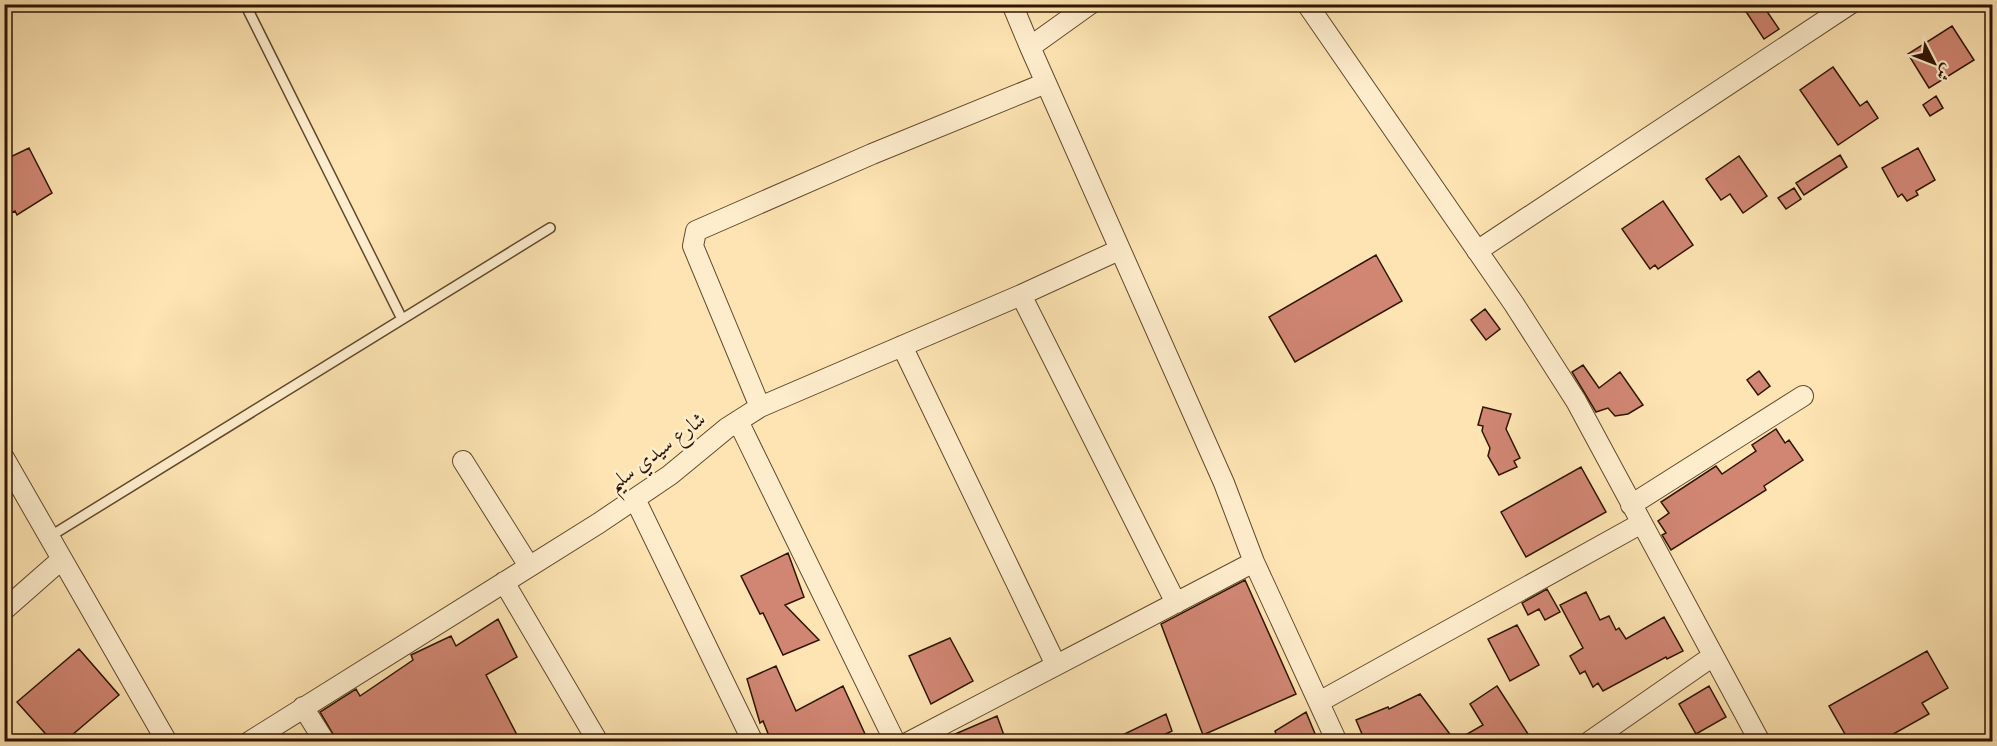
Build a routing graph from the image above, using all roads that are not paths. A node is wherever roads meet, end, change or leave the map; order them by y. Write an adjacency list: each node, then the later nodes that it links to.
1 (245, 4): 12 (lane)
2 (1012, 4): 6 (street)
3 (1090, 4): 6 (street)
4 (1307, 4): 10 (street)
5 (1850, 4): 10 (street)
6 (1030, 47): 7 (street)
7 (1046, 83): 9 (street); 15 (street)
8 (550, 228): 12 (lane)
9 (1119, 250): 11 (street, شارع سيدي سليم); 24 (street)
10 (1477, 251): 20 (street)
11 (1021, 295): 13 (street, شارع سيدي سليم); 27 (street)
12 (402, 319): 22 (lane)
13 (902, 346): 15 (street, شارع سيدي سليم); 30 (street)
14 (1803, 396): 20 (street)
15 (760, 406): 16 (street, شارع سيدي سليم)
16 (738, 421): 19 (street, شارع سيدي سليم); 38 (street)
17 (4, 458): 22 (street)
18 (462, 460): 25 (street)
19 (635, 499): 25 (street, شارع سيدي سليم); 37 (street)
20 (1630, 505): 21 (street)
21 (1640, 524): 29 (street); 31 (street)
22 (49, 537): 23 (street)
23 (62, 559): 28 (street); 33 (street)
24 (1254, 562): 27 (street); 31 (street)
25 (529, 566): 26 (street, شارع سيدي سليم)
26 (504, 582): 32 (street, شارع سيدي سليم); 36 (street)
27 (1176, 603): 30 (street)
28 (4, 610)
29 (1713, 656): 41 (street); 42 (street)
30 (1056, 665): 39 (street)
31 (1319, 702): 40 (street)
32 (303, 707): 34 (street, شارع سيدي سليم); 35 (street)
33 (167, 741)
34 (249, 741)
35 (325, 741)
36 (598, 741)
37 (753, 741)
38 (895, 741)
39 (909, 741)
40 (1337, 741)
41 (1589, 741)
42 (1760, 741)

